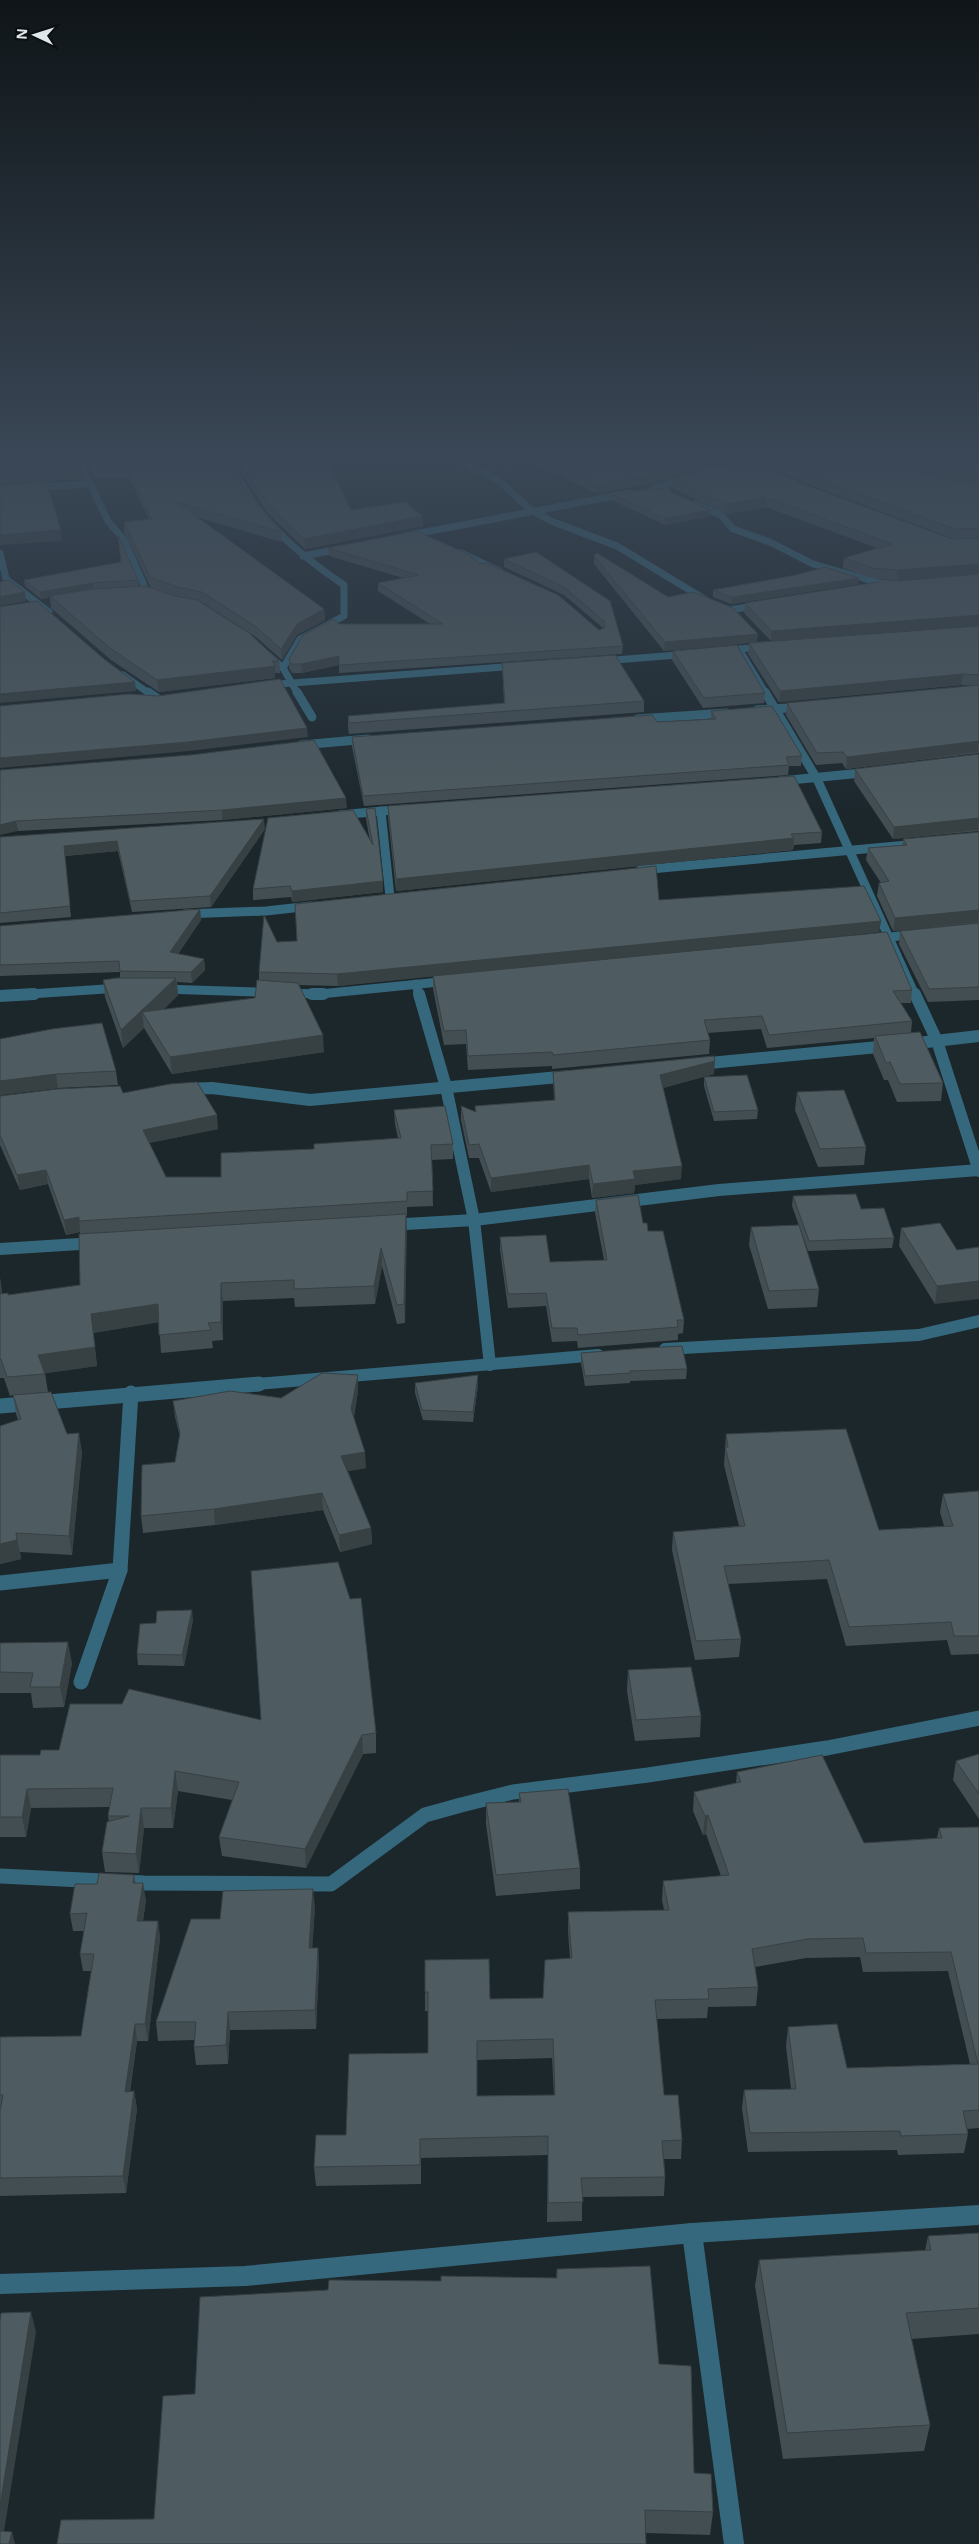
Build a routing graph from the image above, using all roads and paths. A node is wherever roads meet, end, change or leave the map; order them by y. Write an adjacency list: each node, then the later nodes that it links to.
1 (6, 579): 12 (street)
2 (141, 579): 10 (street)
3 (335, 579): 23 (street)
4 (669, 579): 15 (street)
5 (863, 579): 6 (street)
6 (884, 585): 7 (street); 8 (street)
7 (897, 586)
8 (867, 588)
9 (138, 592): 10 (street)
10 (147, 592): 11 (street)
11 (162, 597)
12 (43, 603): 14 (street); 16 (street)
13 (767, 604): 15 (street)
14 (29, 606)
15 (722, 607): 17 (street)
16 (53, 616)
17 (742, 620)
18 (770, 644): 31 (street)
19 (264, 652): 23 (street)
20 (702, 653): 21 (street)
21 (589, 662)
22 (531, 666): 25 (street)
23 (283, 668): 25 (street)
24 (115, 669): 29 (street)
25 (289, 682): 26 (street); 34 (street)
26 (261, 686)
27 (139, 698): 29 (street)
28 (167, 698): 29 (street)
29 (158, 700)
30 (815, 705): 31 (street)
31 (776, 709): 32 (street); 39 (street)
32 (747, 711)
33 (737, 712): 35 (street)
34 (312, 717)
35 (629, 720)
36 (374, 739): 37 (street)
37 (296, 745)
38 (884, 770): 39 (street)
39 (817, 778): 40 (street); 45 (street)
40 (767, 782)
41 (411, 808): 42 (street)
42 (381, 811): 43 (street); 47 (street)
43 (332, 816)
44 (932, 842): 45 (street)
45 (848, 851): 46 (street); 51 (street)
46 (626, 872)
47 (390, 897)
48 (323, 904): 49 (street)
49 (175, 914)
50 (924, 934): 51 (street)
51 (888, 937): 52 (street); 59 (street)
52 (859, 940)
53 (456, 980): 54 (street)
54 (416, 984): 56 (street); 62 (street)
55 (128, 988): 57 (street)
56 (148, 989)
57 (0, 996)
58 (979, 1036): 59 (street)
59 (937, 1041): 60 (street); 64 (street)
60 (692, 1064)
61 (584, 1074): 62 (street)
62 (446, 1087): 63 (street); 65 (street)
63 (173, 1090)
64 (979, 1170): 65 (street)
65 (474, 1220): 66 (street); 72 (street)
66 (375, 1226)
67 (109, 1242): 68 (street)
68 (0, 1249)
69 (979, 1322): 70 (street)
70 (654, 1350)
71 (615, 1353): 72 (street)
72 (490, 1365): 73 (street)
73 (131, 1393): 74 (street); 75 (street)
74 (0, 1406)
75 (120, 1570): 76 (street); 77 (street)
76 (0, 1583)
77 (81, 1682)
78 (979, 1718): 79 (street)
79 (0, 1876)
80 (979, 2215): 81 (street)
81 (692, 2233): 82 (street); 83 (street)
82 (0, 2284)
83 (734, 2544)

